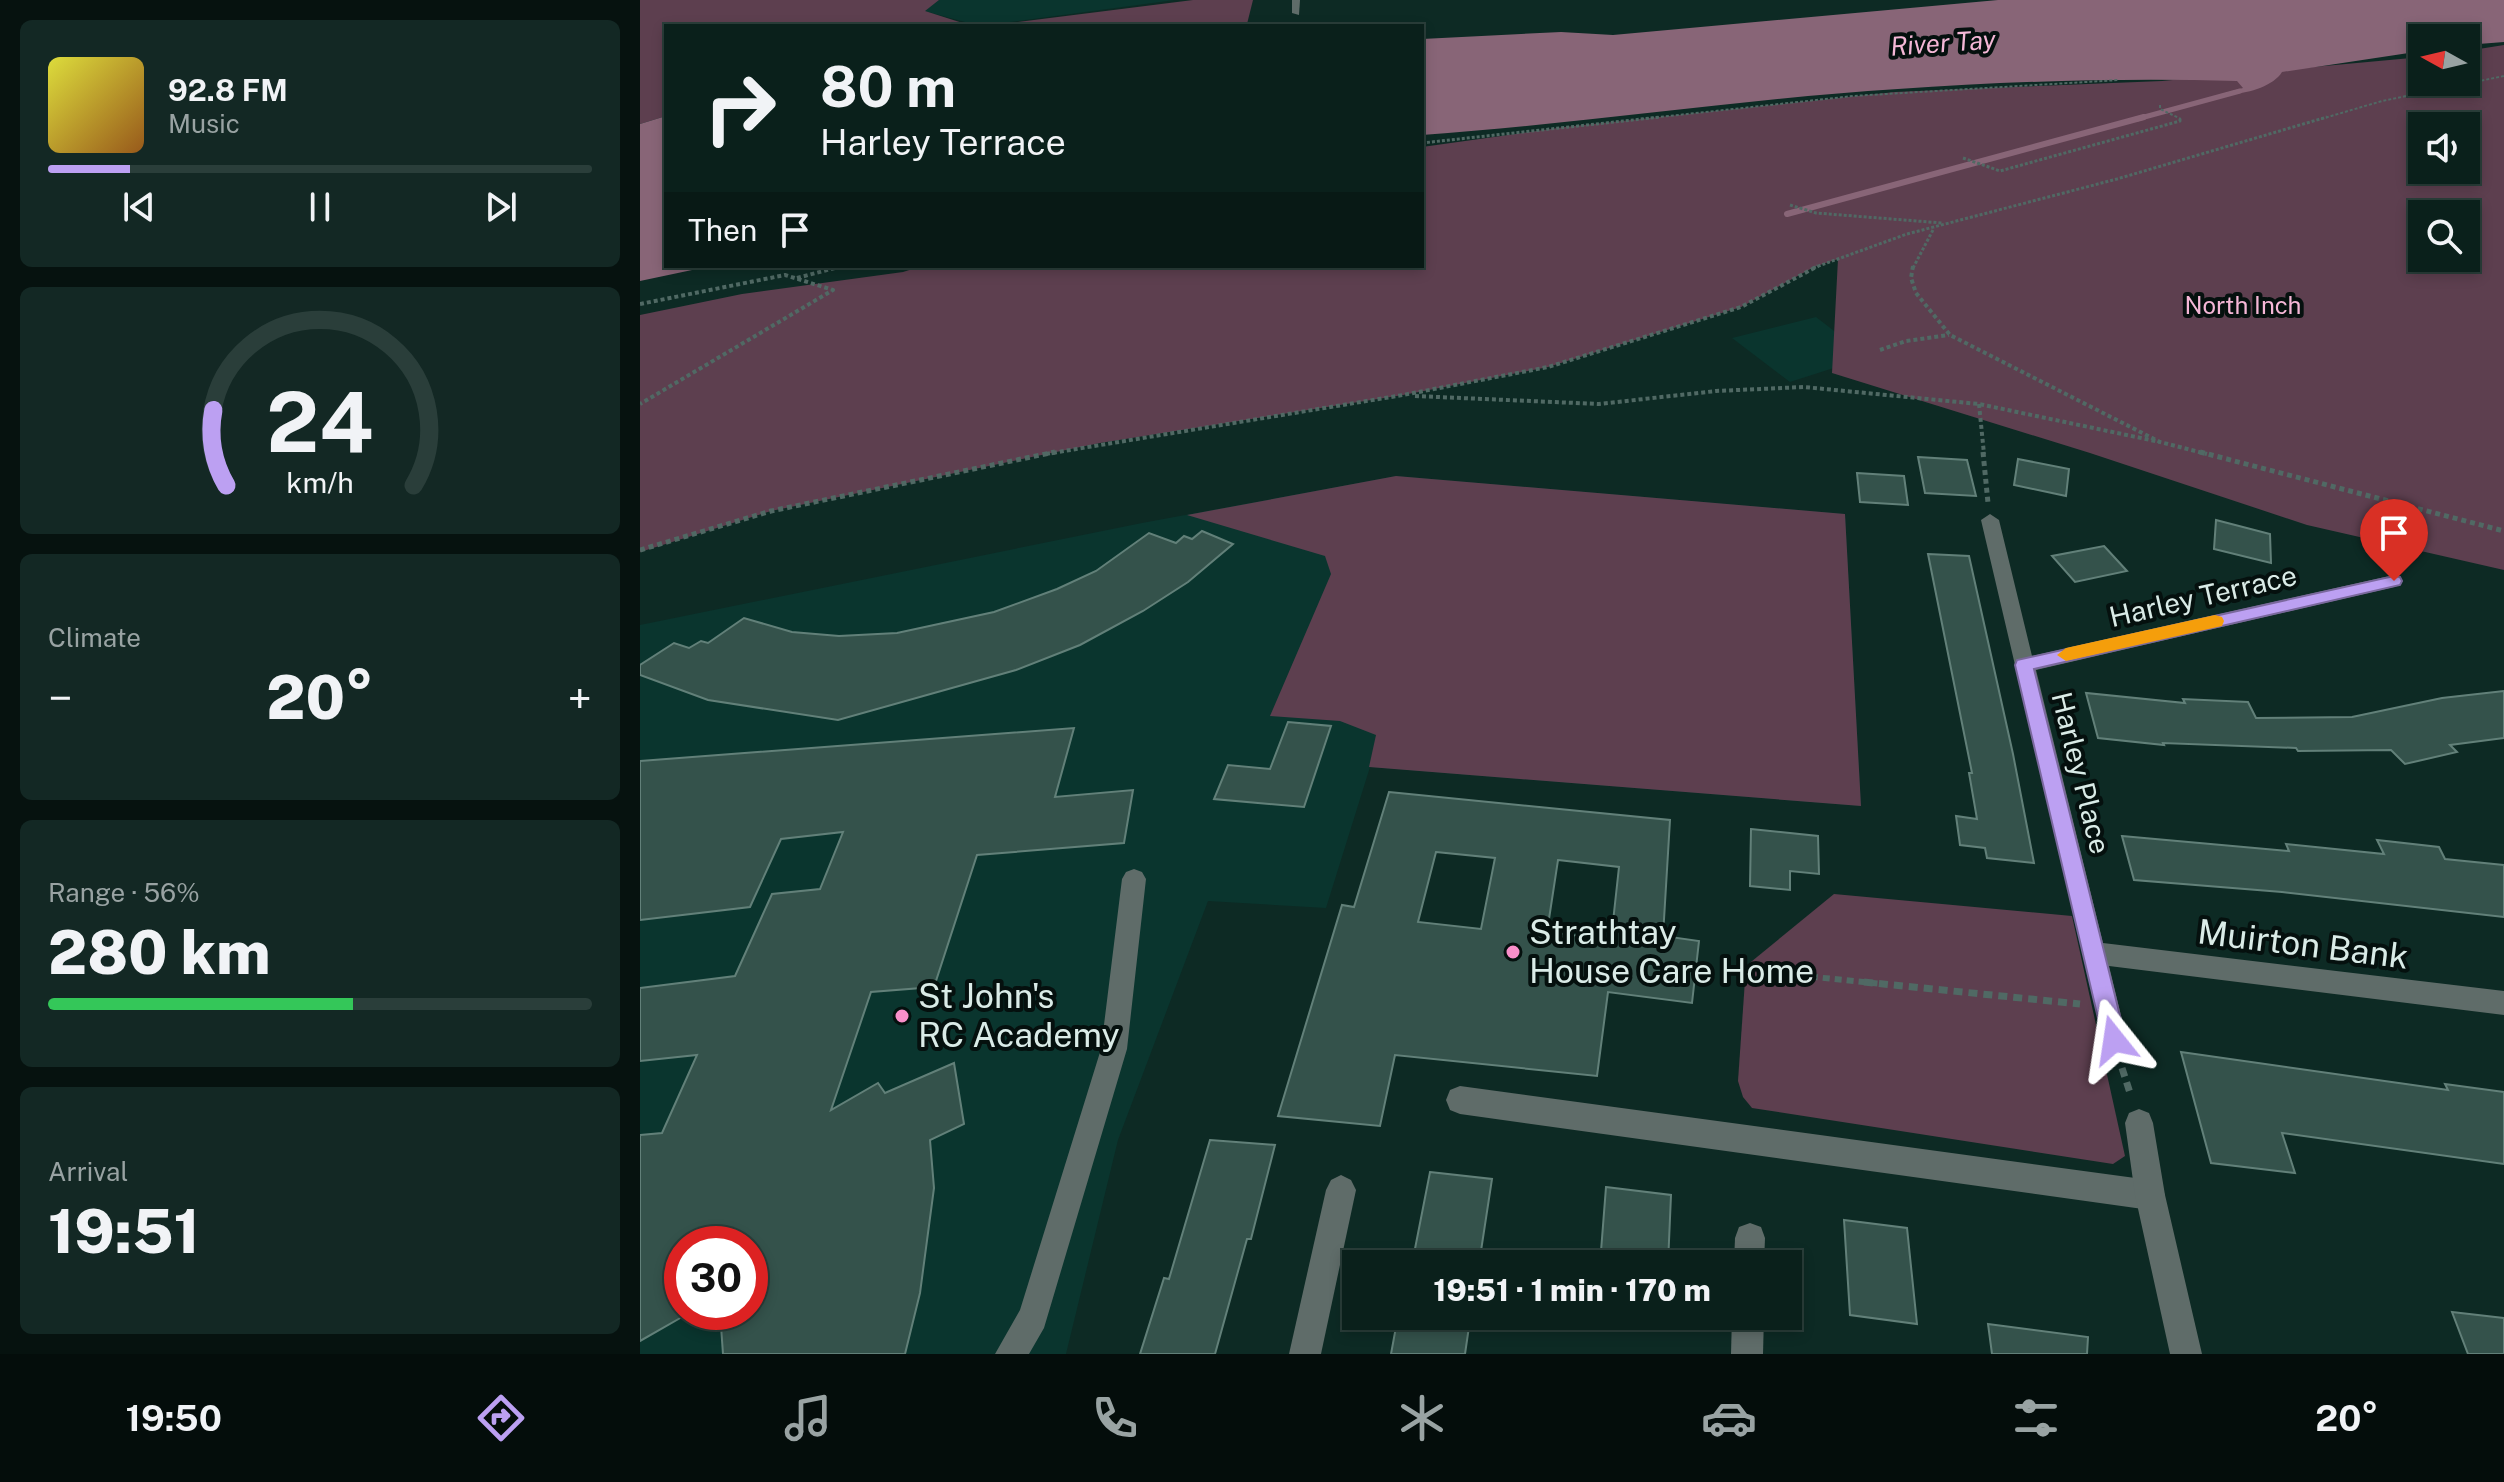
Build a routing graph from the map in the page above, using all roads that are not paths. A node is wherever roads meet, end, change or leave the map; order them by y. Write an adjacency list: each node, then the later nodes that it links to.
1 (1296, 0): 2 (street)
2 (1296, 13)
3 (1990, 520): 5 (street, Harley Place)
4 (2394, 581): 5 (street, Harley Terrace)
5 (2024, 665): 7 (street, Harley Place)
6 (1134, 879): 15 (street)
7 (2094, 953): 8 (street, Muirton Bank); 9 (street, Harley Place)
8 (2504, 1003)
9 (2114, 1040)
10 (1460, 1100): 13 (street)
11 (2139, 1123): 13 (street)
12 (1341, 1190): 16 (street)
13 (2150, 1195): 18 (street)
14 (1748, 1330): 17 (street)
15 (1011, 1354)
16 (1305, 1354)
17 (1747, 1354)
18 (2186, 1354)

